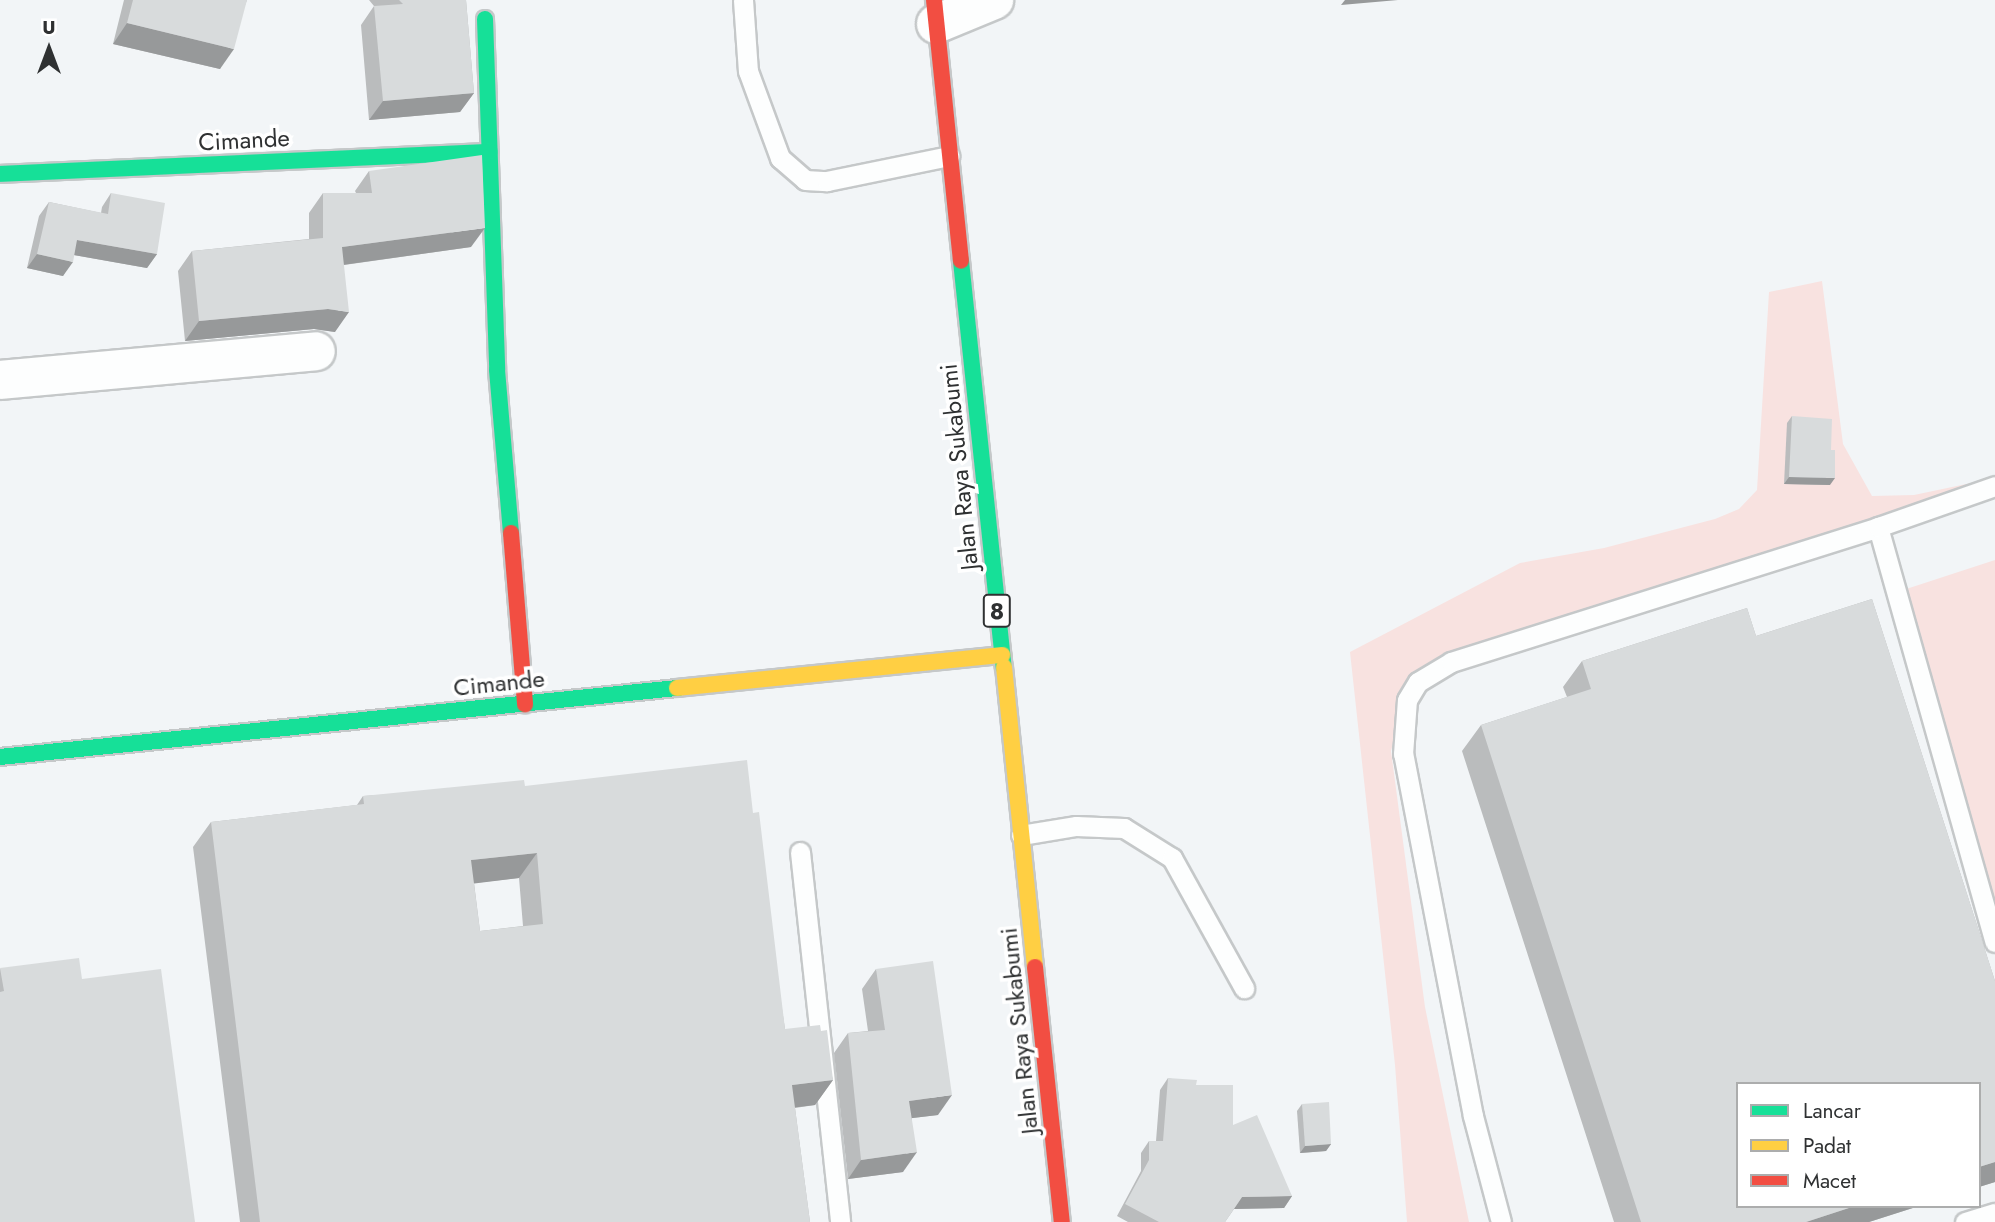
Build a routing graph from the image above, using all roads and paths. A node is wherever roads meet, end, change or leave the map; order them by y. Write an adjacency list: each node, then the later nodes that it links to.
1 (743, 0): 6 (lane)
2 (994, 0): 3 (street)
3 (935, 12): 6 (main road, Jalan Raya Sukabumi / 8)
4 (485, 19): 5 (main road)
5 (491, 152): 7 (main road, Cimande); 13 (main road)
6 (950, 156): 12 (main road, Jalan Raya Sukabumi / 8)
7 (0, 174)
8 (316, 351): 9 (street)
9 (0, 380)
10 (1995, 486): 11 (lane)
11 (1878, 527): 17 (lane); 22 (lane)
12 (1002, 655): 13 (main road, Cimande); 15 (main road, Jalan Raya Sukabumi / 8)
13 (525, 704): 14 (main road, Cimande)
14 (0, 757)
15 (1021, 835): 18 (lane); 21 (main road, Jalan Raya Sukabumi / 8)
16 (800, 852): 20 (lane)
17 (1995, 942)
18 (1244, 988)
19 (1995, 1213): 23 (lane)
20 (840, 1222)
21 (1062, 1222)
22 (1501, 1222)
23 (1965, 1222)

